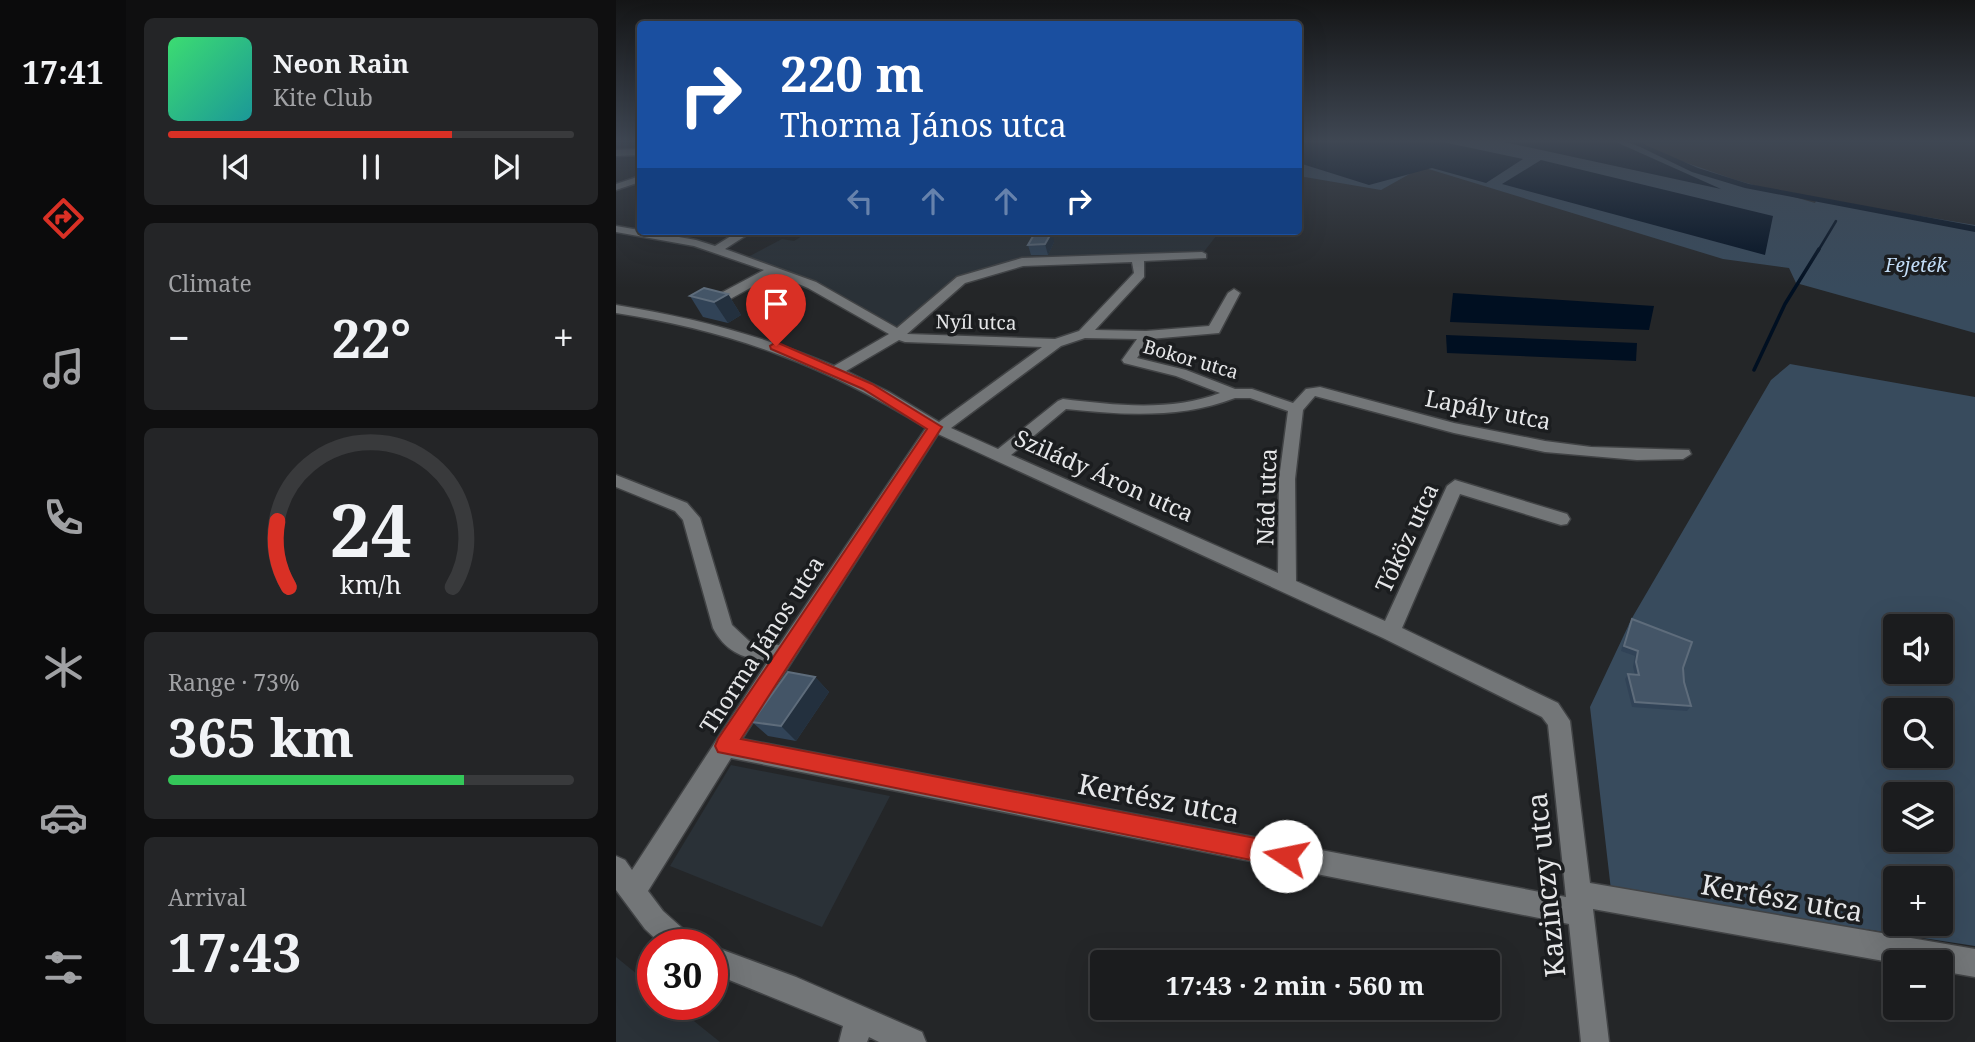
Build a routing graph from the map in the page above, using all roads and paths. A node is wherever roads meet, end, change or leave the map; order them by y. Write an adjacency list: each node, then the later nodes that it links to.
1 (616, 229): 2 (street)
2 (637, 233)
3 (646, 235): 5 (street)
4 (740, 235): 5 (street)
5 (717, 249): 8 (street)
6 (1202, 256): 7 (street)
7 (1138, 259): 12 (street); 14 (street)
8 (774, 270): 11 (street); 14 (street)
9 (1234, 293): 13 (street, Bokor utca)
10 (616, 309): 11 (street, Szilády Áron utca)
11 (681, 320): 16 (street, Szilády Áron utca)
12 (1084, 334): 13 (street); 15 (street)
13 (1146, 335): 17 (street, Bokor utca)
14 (896, 336): 15 (street, Nyíl utca); 16 (street)
15 (1056, 343): 19 (street, Thorma János utca)
16 (835, 371): 19 (street, Szilády Áron utca)
17 (1233, 393): 18 (street, Bokor utca); 21 (street)
18 (1296, 409): 20 (street, Lapály utca); 24 (street, Nád utca)
19 (938, 428): 21 (street, Szilády Áron utca); 26 (street, Thorma János utca)
20 (1683, 454)
21 (1000, 456): 24 (street, Szilády Áron utca)
22 (616, 481): 26 (street)
23 (1561, 519): 25 (street, Tóköz utca)
24 (1287, 587): 25 (street, Szilády Áron utca)
25 (1390, 632): 27 (street, Szilády Áron utca)
26 (784, 654): 28 (street, Thorma János utca)
27 (1559, 721): 31 (street, Kazinczy utca)
28 (725, 746): 30 (street, Thorma János utca); 31 (street, Kertész utca)
29 (616, 869): 30 (street)
30 (634, 892): 32 (street)
31 (1579, 904): 33 (street, Kertész utca); 37 (street, Kazinczy utca)
32 (664, 929)
33 (1975, 963)
34 (728, 965): 35 (street)
35 (856, 1031): 36 (street)
36 (912, 1042)
37 (1595, 1042)

